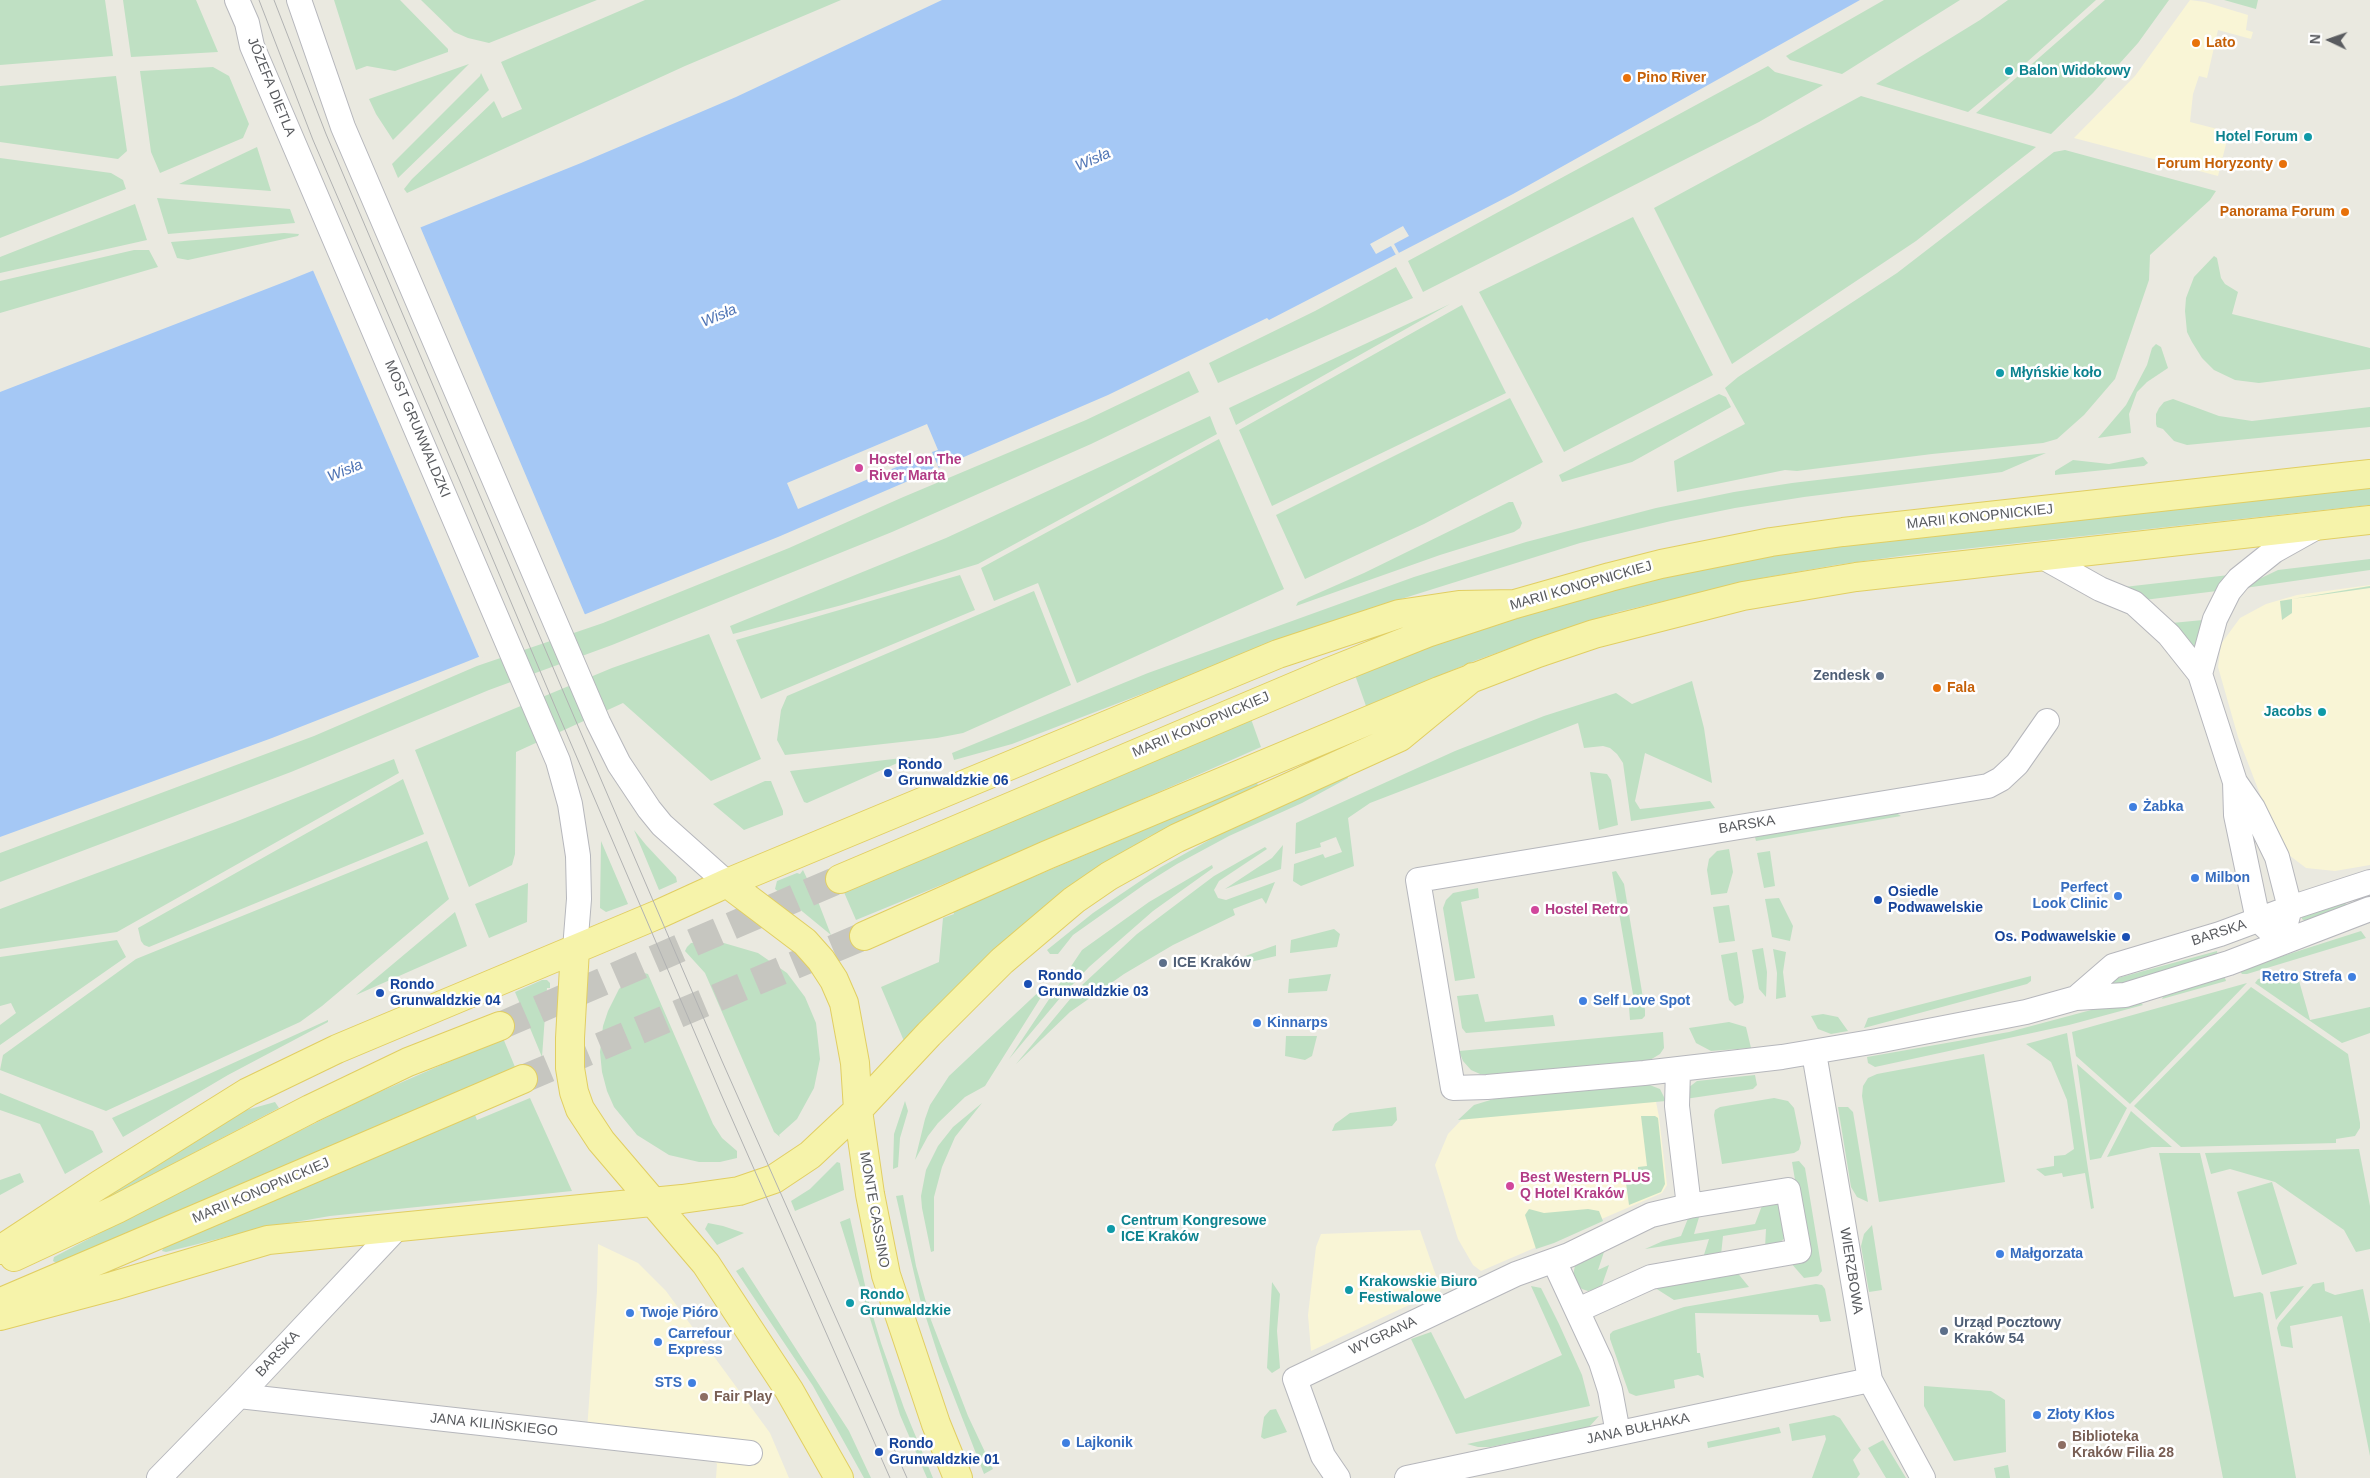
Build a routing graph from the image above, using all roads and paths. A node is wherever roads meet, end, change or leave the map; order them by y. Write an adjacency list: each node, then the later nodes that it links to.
1 (237, 0): 3 (street, JÓZEFA DIETLA)
2 (299, 0): 15 (street)
3 (296, 147): 21 (street, MOST GRUNWALDZKI)
4 (2370, 474): 8 (main road, MARII KONOPNICKIEJ)
5 (2370, 520): 6 (main road)
6 (2319, 526): 7 (main road); 9 (street)
7 (2041, 556): 9 (street); 10 (main road)
8 (1515, 604): 13 (main road, MARII KONOPNICKIEJ); 15 (main road)
9 (2200, 674): 12 (street)
10 (1473, 677): 19 (main road); 27 (main road)
11 (2048, 721): 25 (street, BARSKA)
12 (2235, 782): 16 (street); 18 (street)
13 (840, 879)
14 (2370, 882): 16 (street, BARSKA)
15 (727, 883): 21 (main road); 27 (main road)
16 (2290, 908): 18 (street, BARSKA); 20 (street)
17 (2370, 909): 20 (street, BARSKA)
18 (2258, 920): 20 (street); 22 (street, BARSKA)
19 (864, 936)
20 (2282, 942): 22 (street, BARSKA)
21 (575, 949): 28 (main road); 31 (main road)
22 (2076, 998): 24 (street, BARSKA)
23 (500, 1026): 33 (main road)
24 (1814, 1052): 25 (street, BARSKA); 37 (street, WIERZBOWA)
25 (1678, 1069): 29 (street)
26 (523, 1079): 34 (main road, MARII KONOPNICKIEJ)
27 (858, 1110): 28 (main road); 43 (main road, MONTE CASSINO)
28 (655, 1202): 30 (main road); 42 (main road)
29 (1689, 1206): 32 (street, WYGRANA); 35 (street, WYGRANA)
30 (396, 1229): 36 (main road); 38 (street, BARSKA)
31 (0, 1250)
32 (1554, 1261): 35 (street); 44 (street, WYGRANA)
33 (0, 1264)
34 (0, 1303)
35 (1578, 1310): 39 (street)
36 (0, 1316)
37 (1870, 1380): 39 (street, JANA BUŁHAKA); 46 (street, WIERZBOWA)
38 (239, 1396): 40 (street, JANA KILIŃSKIEGO); 41 (street, BARSKA)
39 (1618, 1433): 45 (street, JANA BUŁHAKA)
40 (750, 1453)
41 (159, 1478)
42 (839, 1478)
43 (958, 1478)
44 (1338, 1478)
45 (1407, 1478)
46 (1923, 1478)

